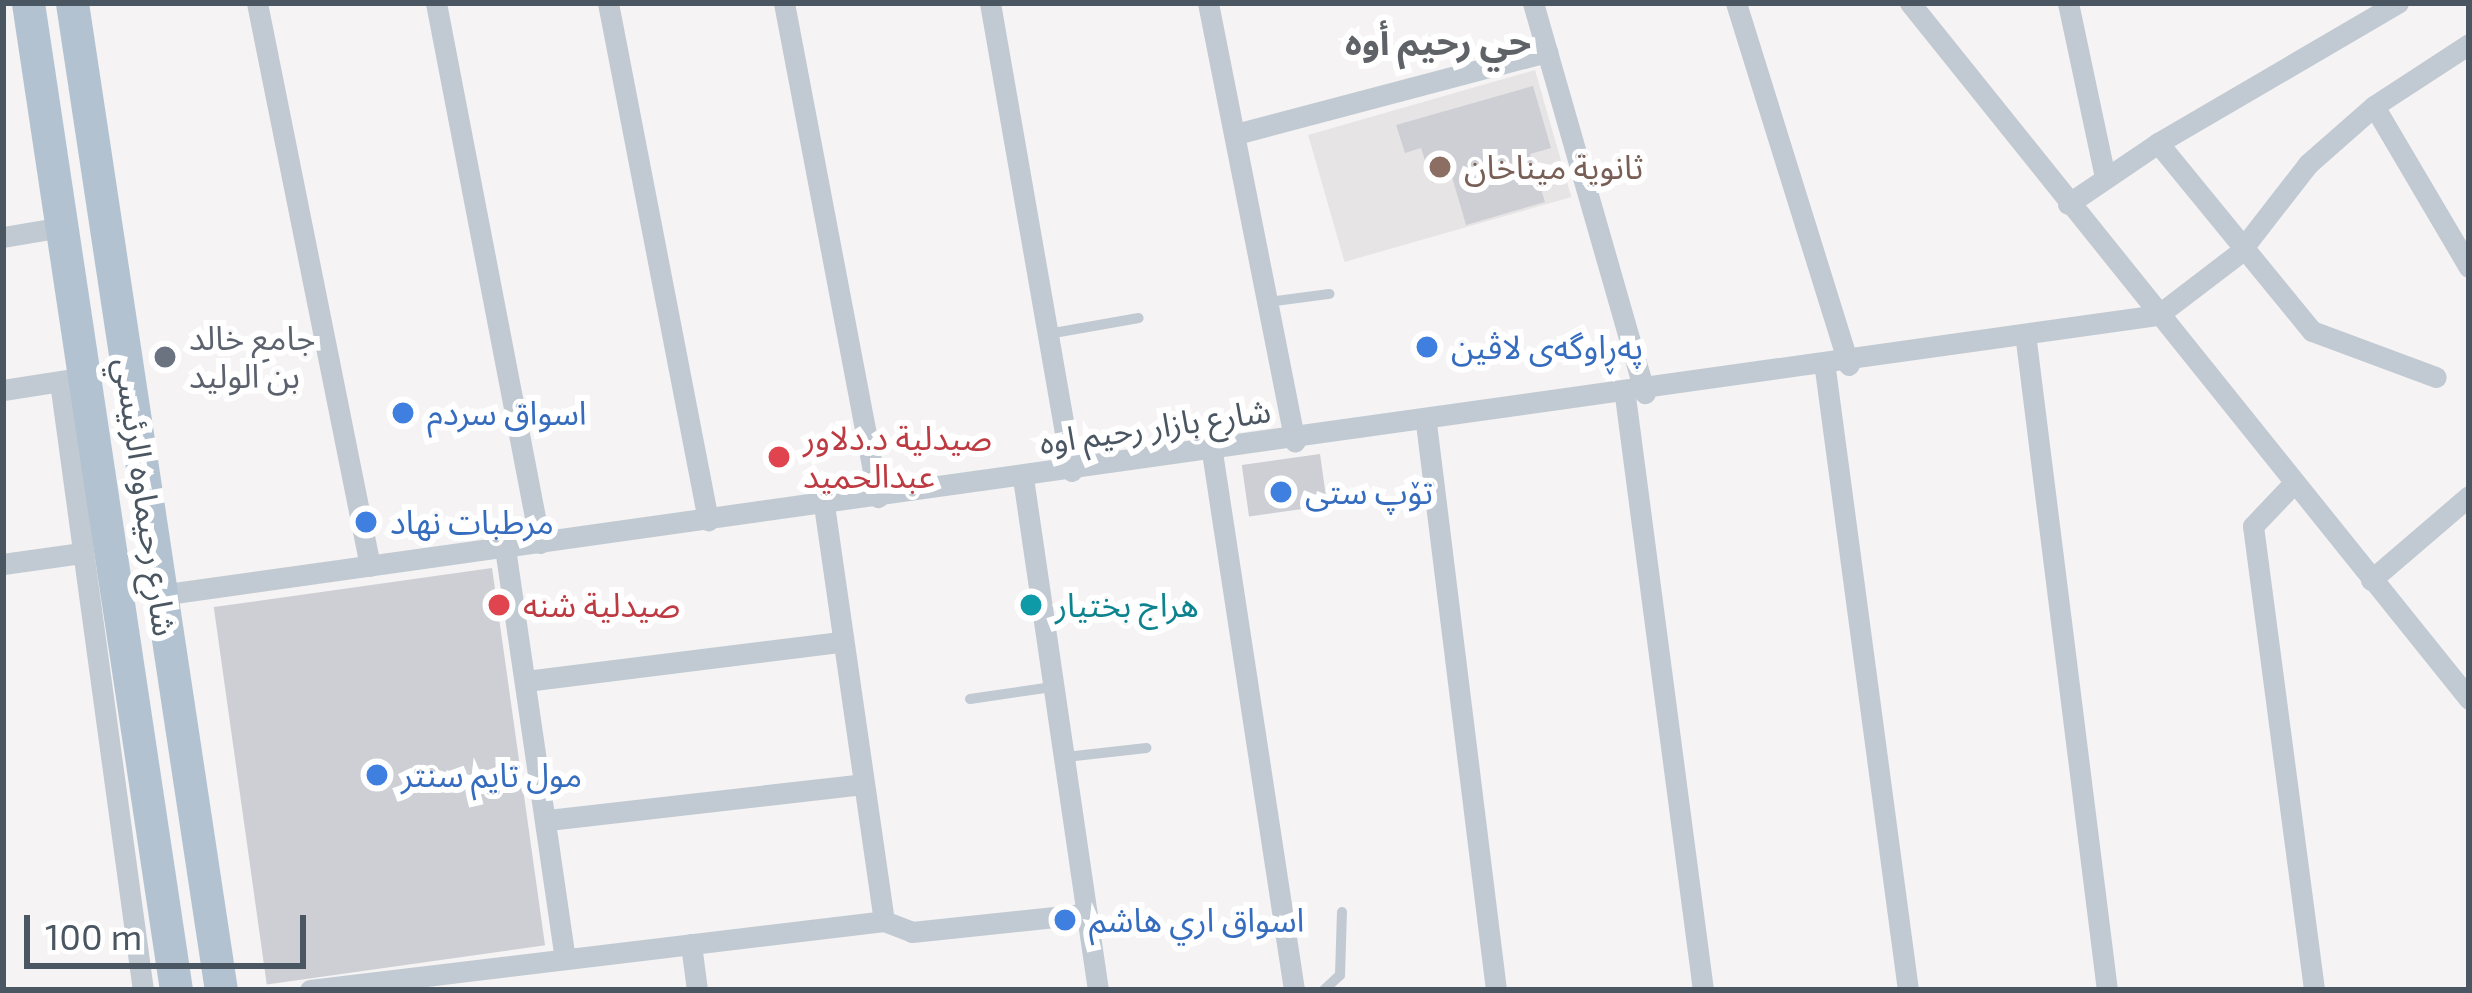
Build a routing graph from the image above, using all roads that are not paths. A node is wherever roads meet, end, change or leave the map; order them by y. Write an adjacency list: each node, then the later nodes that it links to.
1 (28, 3): 21 (main road, شارع رحيماوه الرئيسي)
2 (72, 3): 53 (main road, شارع رحيماوه الرئيسي)
3 (257, 3): 51 (street)
4 (436, 3): 47 (street)
5 (608, 3): 46 (street)
6 (784, 3): 44 (street)
7 (990, 3): 29 (street)
8 (1208, 3): 17 (street)
9 (1533, 3): 15 (street)
10 (1736, 3): 31 (street)
11 (2068, 3): 19 (street)
12 (2398, 3): 18 (street)
13 (1920, 7): 20 (street)
14 (2469, 44): 16 (street)
15 (1547, 52): 17 (street); 36 (street)
16 (2374, 106): 23 (street); 24 (street)
17 (1236, 134): 26 (street)
18 (2158, 143): 19 (street); 23 (street)
19 (2105, 177): 20 (street)
20 (2068, 204): 27 (street)
21 (62, 227): 22 (street); 34 (main road, شارع رحيماوه الرئيسي)
22 (3, 237)
23 (2239, 253): 27 (street); 33 (street)
24 (2469, 267)
25 (1329, 294): 26 (lane)
26 (1268, 302): 38 (street)
27 (2158, 314): 30 (street, شارع بازار رحيم اوه); 42 (street)
28 (1139, 318): 29 (lane)
29 (1048, 334): 40 (street)
30 (2026, 341): 31 (street, شارع بازار رحيم اوه); 80 (street)
31 (1849, 365): 32 (street, شارع بازار رحيم اوه)
32 (1825, 369): 36 (street, شارع بازار رحيم اوه); 79 (street)
33 (2436, 377)
34 (72, 380): 35 (street); 49 (street); 70 (main road, شارع رحيماوه الرئيسي)
35 (3, 390)
36 (1635, 394): 37 (street, شارع بازار رحيم اوه); 78 (street)
37 (1426, 423): 38 (street, شارع بازار رحيم اوه); 77 (street)
38 (1295, 441): 39 (street, شارع بازار رحيم اوه)
39 (1212, 452): 40 (street, شارع بازار رحيم اوه); 75 (street)
40 (1072, 471): 41 (street, شارع بازار رحيم اوه)
41 (1023, 478): 44 (street, شارع بازار رحيم اوه); 56 (street)
42 (2291, 486): 52 (street); 81 (street)
43 (2469, 496): 52 (street)
44 (878, 497): 45 (street, شارع بازار رحيم اوه)
45 (824, 505): 46 (street, شارع بازار رحيم اوه); 54 (street)
46 (708, 520): 47 (street, شارع بازار رحيم اوه)
47 (540, 543): 48 (street, شارع بازار رحيم اوه)
48 (505, 548): 51 (street, شارع بازار رحيم اوه); 55 (street)
49 (81, 553): 50 (street); 69 (street)
50 (3, 564)
51 (370, 566): 53 (street, شارع بازار رحيم اوه)
52 (2372, 580): 57 (street)
53 (160, 595): 71 (main road, شارع رحيماوه الرئيسي)
54 (841, 643): 55 (street); 61 (street)
55 (526, 681): 62 (street)
56 (1055, 686): 58 (lane); 60 (street)
57 (2469, 697)
58 (970, 699)
59 (1145, 748): 60 (lane)
60 (1066, 757): 64 (street)
61 (862, 784): 62 (street); 65 (street)
62 (548, 820): 67 (street)
63 (1342, 912): 76 (lane)
64 (1083, 914): 65 (street); 74 (street)
65 (884, 920): 66 (street)
66 (691, 944): 67 (street); 73 (street)
67 (565, 959): 68 (street)
68 (385, 986): 72 (street)
69 (143, 990)
70 (176, 990)
71 (221, 990)
72 (310, 990)
73 (697, 990)
74 (1098, 990)
75 (1294, 990)
76 (1324, 990)
77 (1496, 990)
78 (1703, 990)
79 (1908, 990)
80 (2107, 990)
81 (2314, 990)

